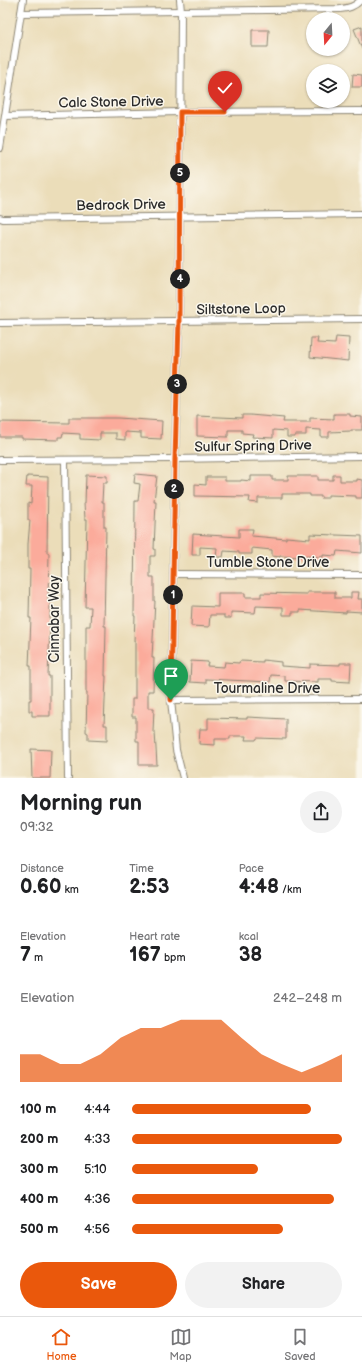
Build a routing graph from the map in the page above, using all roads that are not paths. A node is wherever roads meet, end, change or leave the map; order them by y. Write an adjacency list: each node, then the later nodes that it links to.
1 (23, 0): 5 (street)
2 (180, 0): 4 (street)
3 (361, 0): 4 (street)
4 (181, 11): 5 (street); 7 (street)
5 (21, 13): 8 (street)
6 (362, 111): 7 (street, Calc Stone Drive)
7 (180, 112): 8 (street, Calc Stone Drive); 11 (street)
8 (4, 116): 9 (street)
9 (0, 148)
10 (362, 214): 11 (street, Bedrock Drive)
11 (180, 216): 12 (street, Bedrock Drive); 14 (street)
12 (0, 218)
13 (362, 319): 14 (street, Siltstone Loop)
14 (179, 322): 15 (street, Siltstone Loop); 17 (street)
15 (0, 323)
16 (362, 456): 17 (street, Sulfur Spring Drive)
17 (175, 459): 19 (street, Sulfur Spring Drive); 20 (street)
18 (0, 460): 19 (street, Sulfur Spring Drive)
19 (65, 460): 24 (street, Cinnabar Way)
20 (173, 574): 21 (street, Tumble Stone Drive); 23 (street)
21 (362, 575)
22 (362, 699): 23 (street, Tourmaline Drive)
23 (171, 700): 25 (street)
24 (68, 778)
25 (183, 778)

